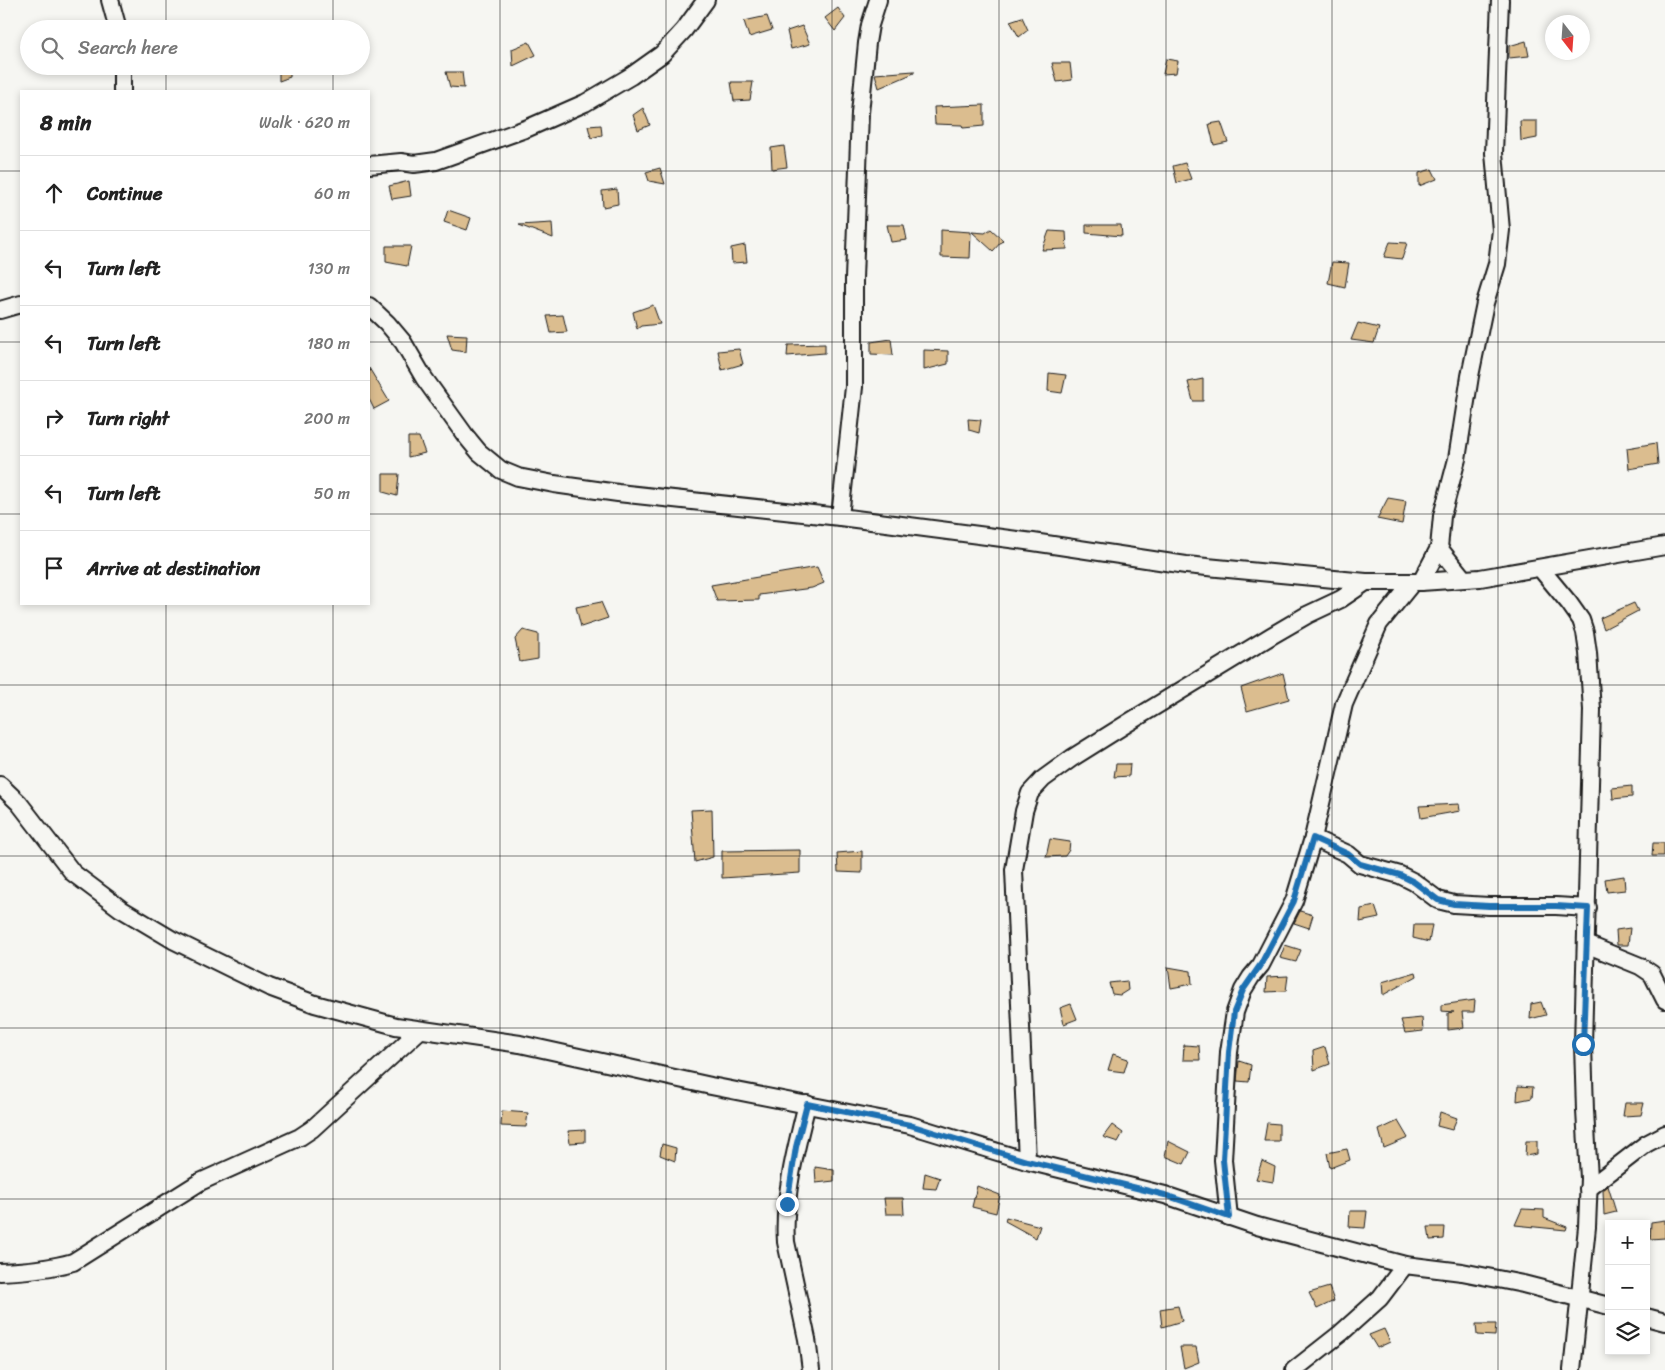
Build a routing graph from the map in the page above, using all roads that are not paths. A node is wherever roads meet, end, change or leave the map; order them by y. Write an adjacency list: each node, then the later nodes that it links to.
1 (110, 0): 5 (street)
2 (706, 0): 8 (street)
3 (878, 0): 12 (street)
4 (1500, 0): 14 (street)
5 (116, 20)
6 (122, 75): 7 (street)
7 (122, 90)
8 (370, 165)
9 (20, 304): 11 (street)
10 (370, 307): 12 (street)
11 (0, 310)
12 (840, 517): 17 (street)
13 (1665, 546): 15 (street)
14 (1439, 548): 16 (street); 18 (street)
15 (1540, 568): 16 (street); 21 (street)
16 (1464, 578): 18 (street)
17 (1366, 582): 18 (street); 27 (street)
18 (1417, 582): 20 (street)
19 (0, 785): 24 (street)
20 (1313, 838): 21 (street); 29 (street)
21 (1588, 908): 22 (street)
22 (1586, 944): 23 (street); 28 (street)
23 (1665, 1000)
24 (420, 1030): 25 (street); 31 (street)
25 (807, 1104): 27 (street); 36 (street)
26 (1665, 1134): 28 (street)
27 (1027, 1161): 29 (street)
28 (1588, 1189): 32 (street)
29 (1229, 1217): 30 (street)
30 (1404, 1265): 32 (street); 37 (street)
31 (0, 1272)
32 (1580, 1298): 33 (street); 38 (street)
33 (1605, 1305)
34 (1650, 1318): 35 (street)
35 (1665, 1322)
36 (811, 1370)
37 (1294, 1370)
38 (1572, 1370)

